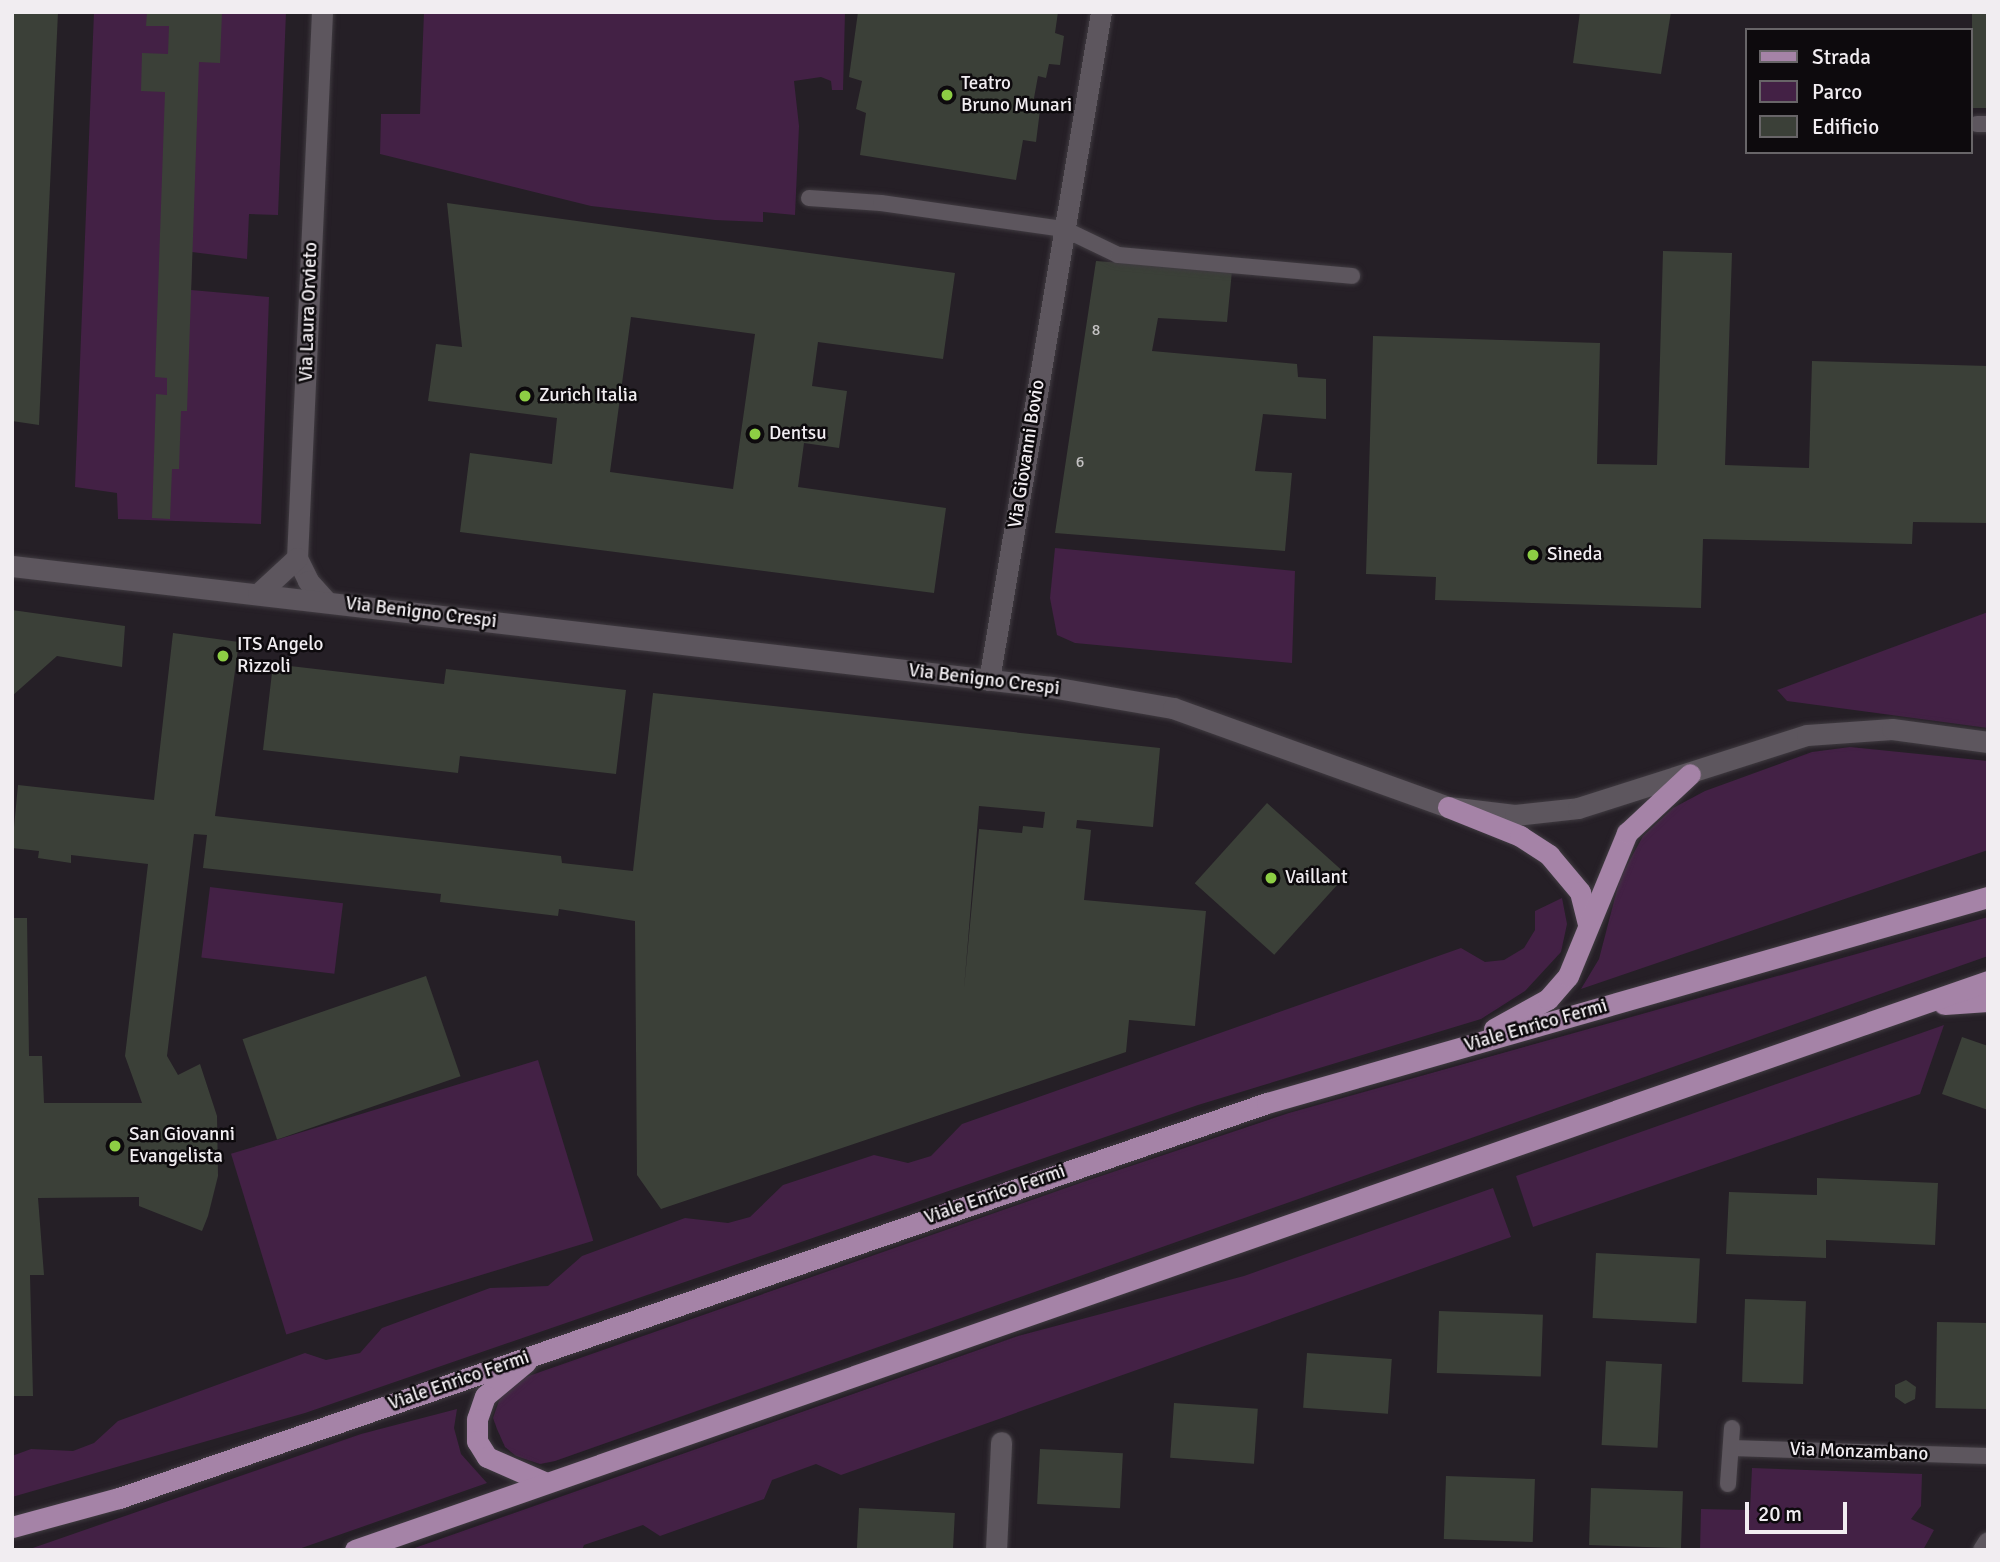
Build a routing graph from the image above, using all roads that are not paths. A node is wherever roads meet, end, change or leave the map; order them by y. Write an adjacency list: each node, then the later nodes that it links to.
1 (322, 12): 6 (street, Via Laura Orvieto)
2 (1101, 12): 4 (street, Via Giovanni Bovio)
3 (809, 198): 4 (lane)
4 (1064, 229): 5 (lane); 10 (street, Via Giovanni Bovio)
5 (1352, 275)
6 (297, 558): 8 (street); 9 (street)
7 (12, 566): 8 (street, Via Benigno Crespi)
8 (258, 594): 9 (street, Via Benigno Crespi)
9 (327, 602): 10 (street, Via Benigno Crespi)
10 (989, 680): 13 (street, Via Benigno Crespi)
11 (1988, 742): 12 (street)
12 (1690, 774): 13 (street, Via Benigno Crespi); 15 (main road)
13 (1448, 807): 15 (main road)
14 (1988, 897): 19 (main road, Viale Enrico Fermi)
15 (1588, 924): 19 (main road)
16 (1988, 981): 18 (main road)
17 (1988, 1001): 18 (main road)
18 (1914, 1007): 25 (main road)
19 (1464, 1045): 20 (main road, Viale Enrico Fermi)
20 (536, 1354): 25 (main road); 27 (main road, Viale Enrico Fermi)
21 (1732, 1428): 23 (lane)
22 (1001, 1442): 30 (street)
23 (1731, 1448): 24 (lane, Via Monzambano); 26 (lane)
24 (1988, 1456)
25 (544, 1482): 29 (main road)
26 (1728, 1484)
27 (12, 1527)
28 (1988, 1542): 31 (street)
29 (355, 1550)
30 (996, 1550)
31 (1983, 1550)

